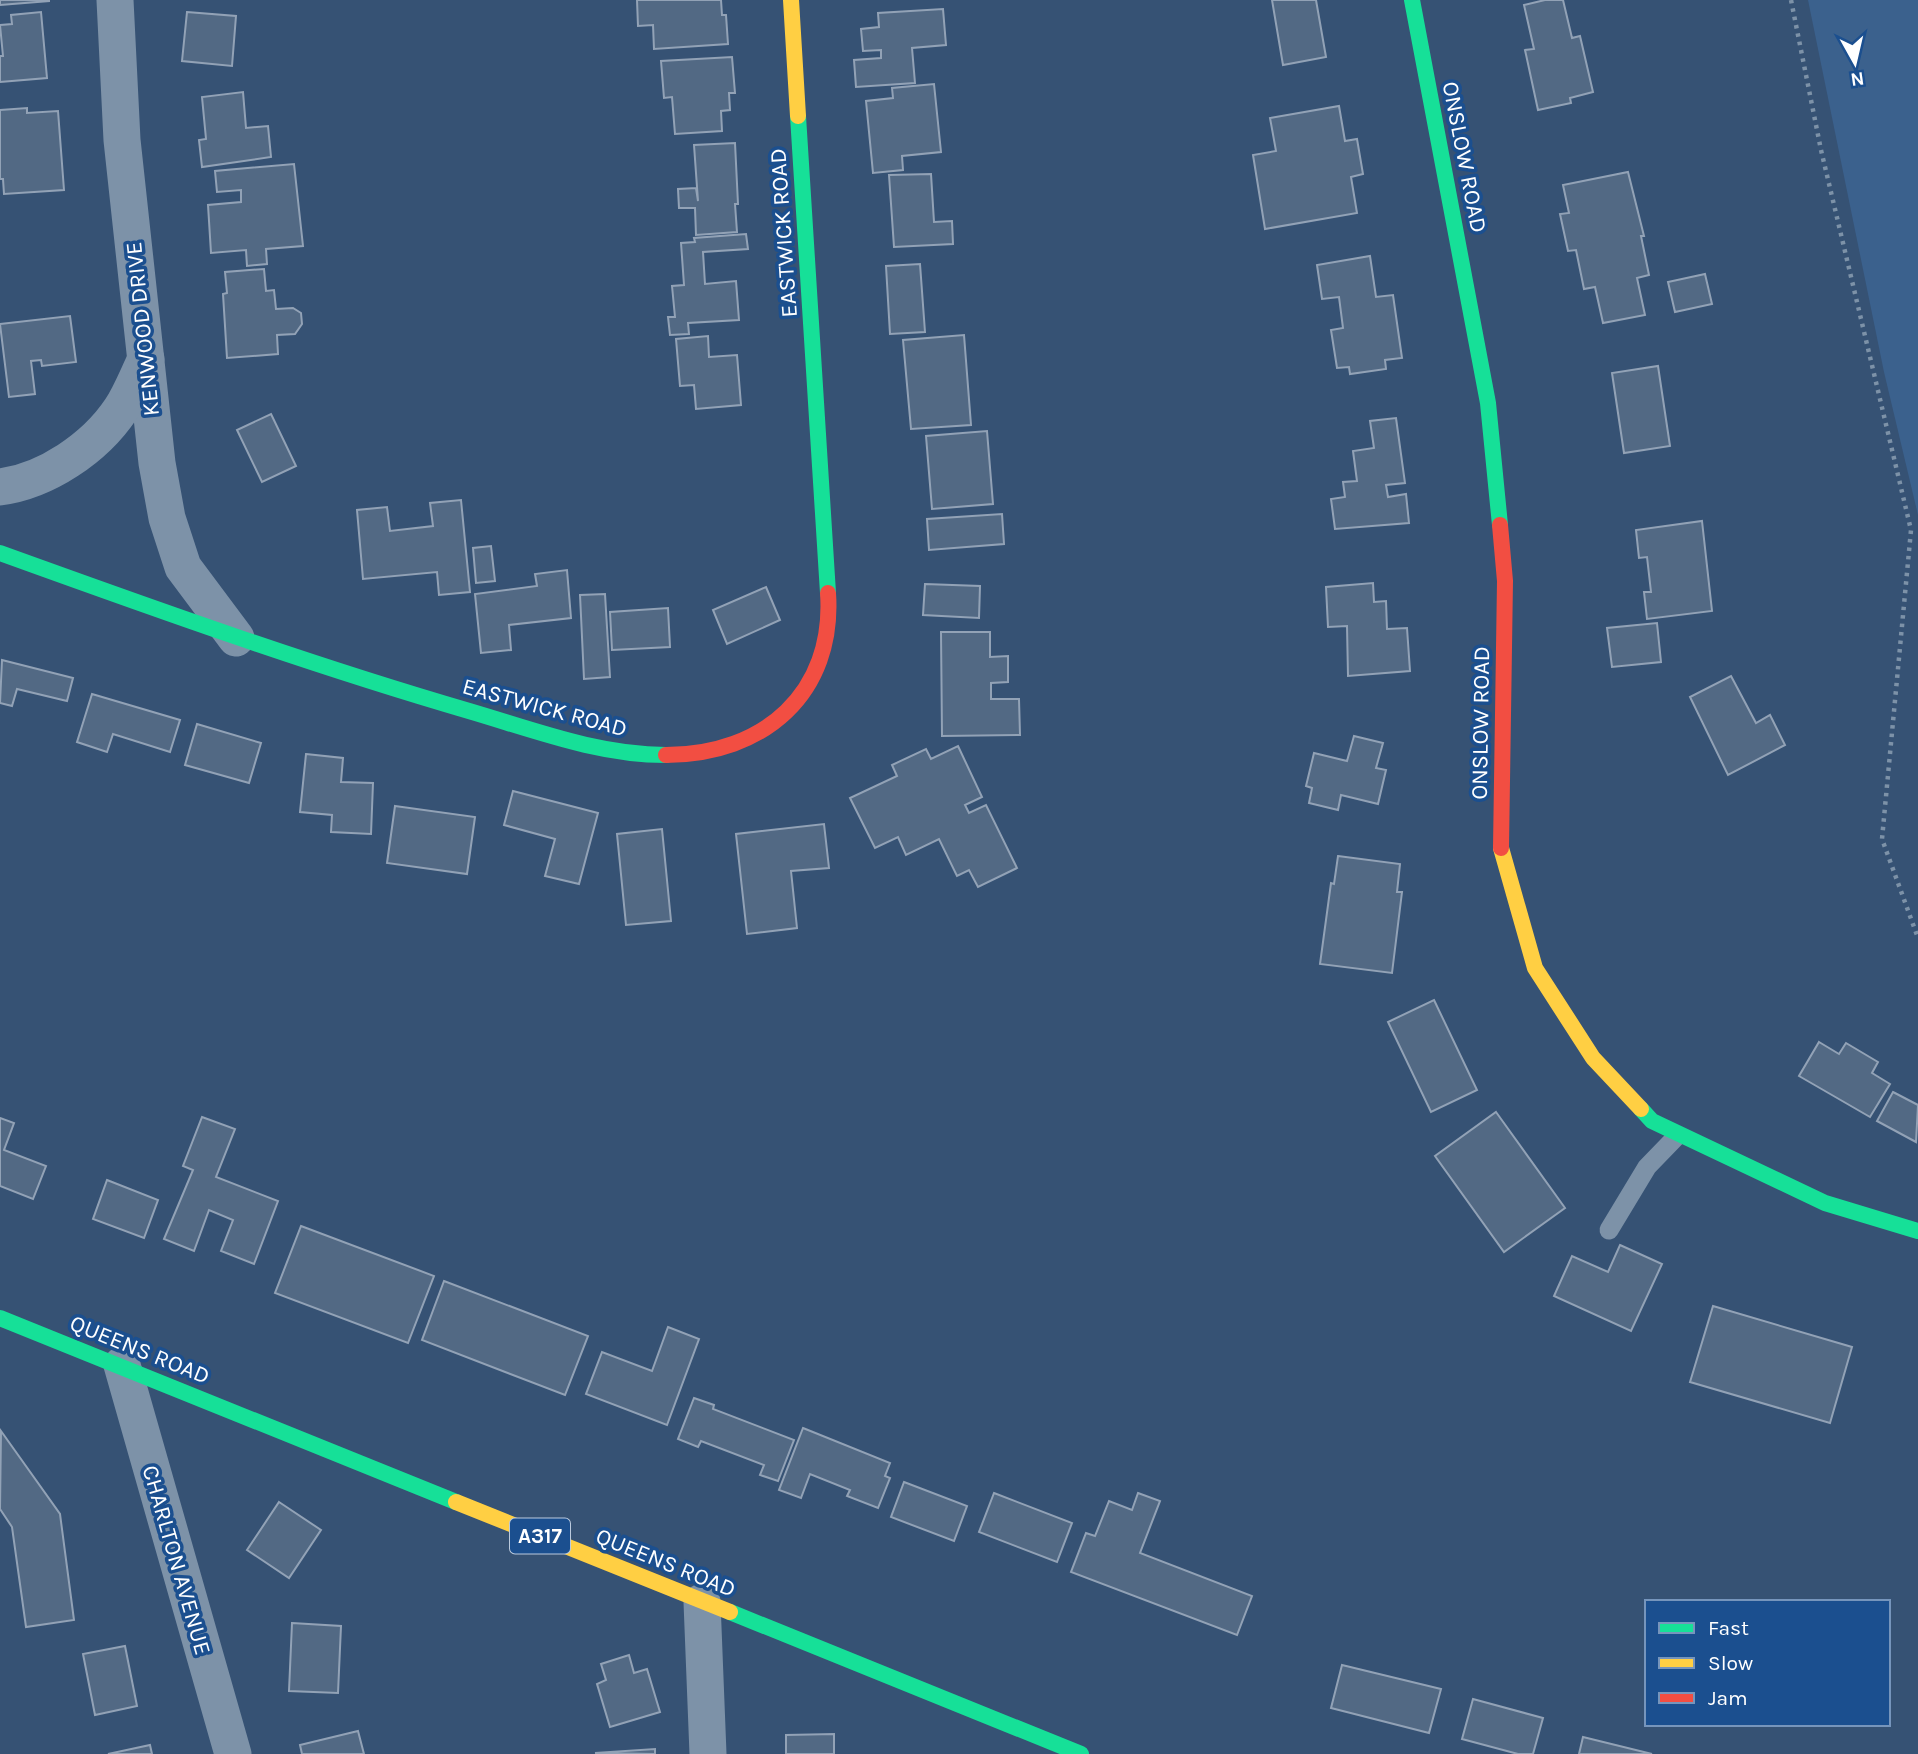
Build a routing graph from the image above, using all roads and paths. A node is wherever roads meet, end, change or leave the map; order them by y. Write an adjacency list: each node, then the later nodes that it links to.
1 (115, 0): 5 (street, KENWOOD DRIVE)
2 (791, 0): 8 (street, EASTWICK ROAD)
3 (1412, 0): 10 (street, ONSLOW ROAD)
4 (1791, 0): 9 (path)
5 (146, 359): 6 (street); 8 (street, KENWOOD DRIVE)
6 (0, 487)
7 (0, 553): 8 (street, EASTWICK ROAD)
8 (236, 638)
9 (1918, 938)
10 (1678, 1136): 11 (lane); 12 (street, ONSLOW ROAD)
11 (1609, 1230)
12 (1918, 1231)
13 (0, 1318): 14 (street, QUEENS ROAD / A317)
14 (122, 1365): 15 (street, QUEENS ROAD / A317); 16 (street, CHARLTON AVENUE)
15 (702, 1602): 17 (street); 18 (street, QUEENS ROAD / A317)
16 (233, 1754)
17 (708, 1754)
18 (1081, 1754)

